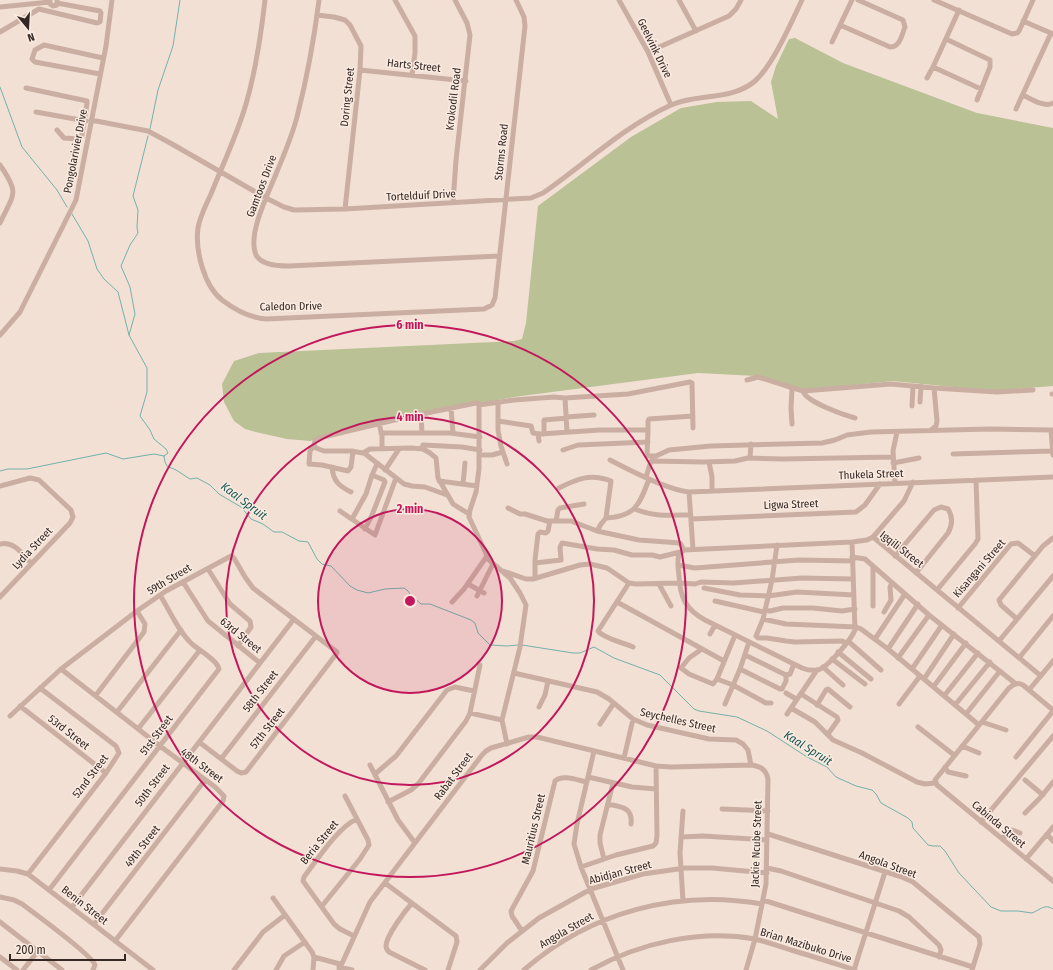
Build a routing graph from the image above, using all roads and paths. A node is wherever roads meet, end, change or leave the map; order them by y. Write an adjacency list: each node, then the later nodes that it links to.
1 (112, 0): 27 (street, Pongolarivier Drive)
2 (266, 0): 48 (street, Caledon Drive)
3 (319, 0): 18 (street, Gamtoos Drive)
4 (395, 0): 31 (street)
5 (455, 0): 33 (street, Krokodil Road)
6 (516, 0): 50 (street, Storms Road)
7 (619, 0): 26 (street, Geelvink Drive)
8 (679, 0): 21 (street)
9 (741, 0): 21 (street)
10 (802, 0): 39 (street, Tortelduif Drive)
11 (852, 0): 20 (street)
12 (858, 0): 20 (street)
13 (934, 0): 17 (street)
14 (1033, 0): 19 (street)
15 (53, 4): 15 (street); 16 (street); 22 (street)
16 (0, 7)
17 (959, 10): 19 (street); 24 (street)
18 (317, 15): 29 (street, Doring Street); 49 (street, Gamtoos Drive)
19 (1023, 21): 23 (street)
20 (840, 25): 25 (street)
21 (696, 31): 26 (street)
22 (0, 32)
23 (1052, 33): 36 (street)
24 (946, 39): 28 (street); 35 (street)
25 (832, 42)
26 (648, 52): 39 (street, Geelvink Drive)
27 (104, 58): 30 (street, Pongolarivier Drive); 30 (street)
28 (935, 68): 32 (street); 35 (street)
29 (360, 70): 31 (street, Harts Street); 52 (street, Doring Street)
30 (100, 74): 44 (street, Pongolarivier Drive)
31 (412, 75): 33 (street, Harts Street)
32 (927, 78)
33 (466, 81): 51 (street, Krokodil Road)
34 (26, 88): 43 (street)
35 (981, 89): 37 (street)
36 (1023, 95): 38 (street); 40 (street)
37 (977, 100)
38 (1053, 103)
39 (671, 105): 50 (street, Tortelduif Drive)
40 (1016, 109)
41 (36, 112): 42 (street, Tortelduif Drive)
42 (52, 115): 43 (street, Tortelduif Drive); 45 (street)
43 (84, 121): 44 (street, Tortelduif Drive); 46 (street)
44 (91, 121): 48 (street, Tortelduif Drive); 56 (street, Pongolarivier Drive)
45 (51, 122)
46 (57, 130)
47 (1, 166): 53 (street)
48 (220, 172): 49 (street, Tortelduif Drive); 55 (street, Caledon Drive)
49 (266, 198): 52 (street, Tortelduif Drive); 54 (street, Gamtoos Drive)
50 (506, 200): 51 (street, Tortelduif Drive); 54 (street, Storms Road)
51 (453, 203): 52 (street, Tortelduif Drive)
52 (345, 208)
53 (0, 223)
54 (499, 256): 55 (street, Storms Road)
55 (490, 307)
56 (0, 335)
57 (747, 380): 60 (street)
58 (913, 386): 59 (street); 63 (street); 68 (street)
59 (921, 386): 61 (street); 65 (street)
60 (792, 388): 63 (street); 77 (street)
61 (934, 388): 62 (street); 80 (street)
62 (1033, 390)
63 (804, 391): 74 (street)
64 (565, 398): 66 (street); 72 (street); 73 (street)
65 (920, 402)
66 (498, 403): 67 (street); 75 (street)
67 (480, 404): 69 (street); 88 (street)
68 (912, 406)
69 (451, 408): 70 (street); 86 (street)
70 (422, 414): 76 (street); 85 (street)
71 (594, 415): 73 (street)
72 (693, 416): 78 (street); 79 (street)
73 (566, 418): 82 (street); 87 (street)
74 (855, 418)
75 (498, 421): 87 (street); 99 (street)
76 (379, 424): 84 (street); 92 (street)
77 (792, 424)
78 (693, 428)
79 (648, 430): 82 (street); 90 (street)
80 (932, 430): 81 (street); 83 (street)
81 (1052, 430): 101 (street)
82 (567, 432): 87 (street)
83 (897, 432): 91 (street); 106 (street)
84 (381, 433): 85 (street); 93 (street)
85 (422, 433): 86 (street)
86 (453, 433): 88 (street)
87 (541, 434): 89 (street)
88 (480, 437): 98 (street)
89 (539, 441)
90 (648, 442): 91 (street); 96 (street)
91 (751, 444): 103 (street)
92 (314, 446): 97 (street); 111 (street)
93 (382, 449): 94 (street); 100 (street)
94 (399, 449): 95 (street); 112 (street)
95 (421, 449): 98 (street); 118 (street)
96 (562, 450)
97 (353, 451): 100 (street); 111 (street)
98 (480, 452): 99 (street); 124 (street)
99 (503, 452): 110 (street)
100 (364, 453): 109 (street)
101 (1052, 453): 102 (street)
102 (953, 454)
103 (750, 458): 106 (street); 107 (street)
104 (919, 458): 106 (street)
105 (610, 460): 116 (street, Thukela Street)
106 (893, 460): 120 (street)
107 (709, 462): 116 (street); 126 (street)
108 (465, 463): 121 (street)
109 (377, 464): 112 (street); 113 (street)
110 (507, 464)
111 (332, 467): 127 (street)
112 (385, 470): 115 (street)
113 (372, 475): 137 (street); 139 (street)
114 (1053, 477): 117 (street, Thukela Street)
115 (396, 478): 129 (street); 139 (street)
116 (648, 478): 128 (street, Thukela Street); 132 (street)
117 (976, 480): 119 (street, Thukela Street); 172 (street)
118 (439, 481): 121 (street); 129 (street)
119 (914, 482): 120 (street, Thukela Street); 141 (street)
120 (895, 483): 122 (street, Thukela Street)
121 (462, 484): 124 (street)
122 (880, 484): 126 (street, Thukela Street); 135 (street, Ligwa Street)
123 (0, 486): 152 (street, Lydia Street)
124 (477, 486): 134 (street)
125 (559, 488): 136 (street)
126 (712, 491): 128 (street, Thukela Street)
127 (351, 492)
128 (689, 492): 135 (street)
129 (447, 495): 134 (street)
130 (584, 504): 138 (street)
131 (508, 508): 138 (street)
132 (635, 509): 135 (street, Ligwa Street); 136 (street)
133 (340, 511): 137 (street)
134 (469, 514): 148 (street)
135 (691, 517): 146 (street)
136 (606, 518): 140 (street)
137 (352, 519): 139 (street)
138 (553, 521): 140 (street); 153 (street)
139 (365, 529)
140 (597, 531): 147 (street)
141 (873, 537): 143 (street, Igqili Street); 149 (street, Igqili Street)
142 (1053, 538): 150 (street)
143 (852, 542): 145 (street, Igqili Street); 151 (street)
144 (0, 544): 152 (street)
145 (777, 545): 146 (street, Igqili Street); 154 (street)
146 (693, 549): 147 (street, Igqili Street)
147 (682, 551): 153 (street, Igqili Street); 156 (street)
148 (487, 556): 155 (street); 169 (street)
149 (895, 556): 160 (street, Igqili Street); 160 (street)
150 (1035, 556): 186 (street, Kisangani Street); 195 (street)
151 (852, 559): 154 (street); 157 (street); 163 (street)
152 (31, 563): 179 (street, Lydia Street)
153 (535, 563): 162 (street)
154 (775, 563): 156 (street); 164 (street)
155 (493, 564): 159 (street); 173 (street)
156 (678, 565): 167 (street)
157 (873, 567): 168 (street); 185 (street)
158 (208, 569): 165 (street, 59th Street); 193 (street, 59th Street); 209 (street)
159 (502, 570): 162 (street); 234 (street)
160 (916, 572): 172 (street, Igqili Street)
161 (1053, 576): 195 (street)
162 (535, 578): 166 (street)
163 (853, 579): 164 (street); 176 (street)
164 (772, 580): 167 (street); 178 (street)
165 (183, 582): 175 (street, 59th Street); 209 (street, 63rd Street)
166 (629, 583): 170 (street); 182 (street)
167 (679, 583): 170 (street); 196 (street)
168 (892, 583): 174 (street); 190 (street)
169 (468, 584): 173 (street); 181 (street)
170 (659, 584): 184 (street)
171 (704, 588): 178 (street)
172 (937, 590): 186 (street, Igqili Street)
173 (482, 592): 177 (street)
174 (905, 594): 183 (street); 204 (street)
175 (160, 595): 188 (street, 59th Street); 199 (street, 51st Street)
176 (854, 595): 178 (street); 187 (street)
177 (477, 596)
178 (768, 596): 189 (street)
179 (0, 597)
180 (715, 601): 189 (street)
181 (452, 602)
182 (617, 602): 210 (street); 211 (street)
183 (918, 604): 191 (street); 212 (street)
184 (671, 606)
185 (873, 606)
186 (958, 608): 205 (street, Igqili Street)
187 (855, 609): 189 (street); 198 (street)
188 (137, 611): 228 (street, 59th Street); 251 (street)
189 (765, 611): 194 (street)
190 (884, 612)
191 (929, 615): 197 (street); 218 (street)
192 (1053, 616): 219 (street)
193 (294, 619): 203 (street, 59th Street); 224 (street, 50th Street)
194 (762, 619): 198 (street); 207 (street)
195 (1017, 619): 205 (street)
196 (715, 625): 200 (street); 202 (street)
197 (942, 625): 201 (street); 230 (street)
198 (856, 627): 204 (street); 207 (street)
199 (181, 630): 213 (street, 51st Street); 265 (street)
200 (710, 634)
201 (954, 634): 208 (street); 237 (street)
202 (735, 635): 206 (street); 221 (street)
203 (316, 636): 214 (street, 59th Street); 288 (street, 58th Street)
204 (875, 639): 212 (street)
205 (999, 641): 219 (street, Igqili Street)
206 (749, 642): 217 (street); 225 (street)
207 (847, 642): 215 (street); 232 (street)
208 (966, 643): 216 (street); 245 (street)
209 (238, 646): 224 (street, 63rd Street)
210 (633, 647)
211 (702, 649): 221 (street); 238 (street)
212 (888, 649): 218 (street)
213 (200, 650): 275 (street); 281 (street, 51st Street)
214 (337, 652): 288 (street, 57th Street)
215 (838, 652): 220 (street); 239 (street)
216 (978, 653): 223 (street); 252 (street)
217 (745, 655): 229 (street); 235 (street)
218 (898, 658): 230 (street)
219 (1019, 658): 236 (street, Igqili Street)
220 (832, 659): 227 (street); 241 (street)
221 (724, 661): 238 (street)
222 (1053, 661): 236 (street)
223 (990, 662): 233 (street); 259 (street)
224 (260, 663): 279 (street, 50th Street)
225 (794, 664): 231 (street); 235 (street)
226 (480, 665): 248 (street)
227 (824, 667): 231 (street); 243 (street)
228 (61, 669): 246 (street, 59th Street); 251 (street, 48th Street)
229 (740, 669): 235 (street); 244 (street)
230 (912, 669): 237 (street)
231 (818, 670): 250 (street)
232 (881, 670)
233 (1000, 670): 242 (street); 268 (street)
234 (514, 673): 240 (street, Seychelles Street); 270 (street)
235 (786, 675)
236 (1041, 676): 247 (street)
237 (922, 678): 245 (street); 257 (street)
238 (717, 679): 244 (street)
239 (872, 680)
240 (548, 681): 254 (street, Seychelles Street); 261 (street)
241 (865, 684)
242 (1017, 684): 247 (street); 272 (street)
243 (843, 685)
244 (733, 686): 255 (street); 256 (street)
245 (934, 686): 252 (street)
246 (40, 688): 260 (street, 59th Street); 295 (street, 52nd Street)
247 (1029, 690): 264 (street)
248 (474, 691): 266 (street); 296 (street)
249 (786, 694): 253 (street)
250 (801, 694): 253 (street); 258 (street)
251 (96, 695): 265 (street, 48th Street)
252 (944, 696): 259 (street)
253 (796, 699): 263 (street)
254 (614, 703): 271 (street, Seychelles Street); 273 (street)
255 (771, 703)
256 (725, 704)
257 (899, 704)
258 (817, 705): 262 (street); 277 (street)
259 (955, 705): 268 (street)
260 (20, 706): 269 (street, 59th Street); 295 (street, 53rd Street)
261 (539, 707)
262 (850, 707)
263 (791, 708): 267 (street); 277 (street)
264 (1053, 710): 286 (street)
265 (117, 712): 275 (street, 48th Street)
266 (470, 713): 270 (street); 307 (street)
267 (787, 714)
268 (966, 714): 272 (street)
269 (10, 716)
270 (502, 720): 280 (street)
271 (633, 720): 287 (street); 291 (street, Seychelles Street)
272 (980, 723): 276 (street); 282 (street)
273 (600, 724)
274 (918, 727): 285 (street)
275 (138, 729): 281 (street, 48th Street)
276 (1006, 730)
277 (828, 734): 301 (street)
278 (1053, 736): 314 (street)
279 (199, 742): 288 (street, 57th Street); 289 (street, 50th Street)
280 (507, 744): 283 (street, Rabat Street); 323 (street, Rabat Street)
281 (160, 746): 289 (street, 48th Street); 335 (street, 51st Street)
282 (962, 746): 284 (street); 285 (street)
283 (594, 751): 287 (street, Rabat Street); 299 (street)
284 (979, 753)
285 (954, 755): 294 (street)
286 (1016, 757)
287 (624, 758): 292 (street, Rabat Street)
288 (221, 759)
289 (182, 763): 298 (street, 48th Street); 343 (street, 50th Street)
290 (370, 765): 296 (street)
291 (751, 765): 292 (street, Rabat Street); 293 (street, Rabat Street)
292 (656, 766): 304 (street)
293 (761, 767): 311 (street, Jackie Ncube Street)
294 (945, 767): 297 (street); 301 (street)
295 (106, 773): 331 (street, 52nd Street)
296 (375, 774): 307 (street)
297 (966, 776)
298 (205, 780): 347 (street, 49th Street); 352 (street, 48th Street)
299 (587, 780): 303 (street); 326 (street); 348 (street, Mauritius Street)
300 (1025, 780): 305 (street)
301 (935, 781): 314 (street, Cabinda Street)
302 (1053, 782): 305 (street)
303 (613, 783): 304 (street); 308 (street)
304 (656, 789): 324 (street)
305 (1043, 795): 312 (street)
306 (346, 796): 313 (street)
307 (388, 802): 323 (street)
308 (608, 804): 315 (street); 324 (street)
309 (722, 809): 311 (street)
310 (683, 811): 319 (street)
311 (768, 811): 320 (street, Jackie Ncube Street)
312 (1025, 813)
313 (357, 819): 342 (street); 342 (street, Beria Street)
314 (981, 822): 321 (street, Cabinda Street)
315 (631, 824)
316 (1053, 827): 318 (street)
317 (1020, 833): 321 (street)
318 (1047, 834): 322 (street); 325 (street)
319 (681, 837): 320 (street, Angola Street); 327 (street)
320 (768, 837): 329 (street, Jackie Ncube Street); 330 (street, Angola Street)
321 (1001, 838): 325 (street, Cabinda Street)
322 (1053, 841)
323 (415, 842): 333 (street, Rabat Street)
324 (604, 859): 326 (street)
325 (1026, 859): 332 (street, Cabinda Street)
326 (581, 867): 334 (street)
327 (682, 868): 329 (street, Abidjan Street); 334 (street, Abidjan Street); 338 (street)
328 (0, 869): 331 (street, Benin Street)
329 (767, 870): 339 (street, Jackie Ncube Street); 340 (street, Abidjan Street)
330 (884, 872): 340 (street); 360 (street, Angola Street)
331 (28, 874): 335 (street, Benin Street)
332 (1053, 881)
333 (385, 883): 341 (street); 350 (street, Rabat Street)
334 (591, 889): 345 (street); 348 (street, Abidjan Street)
335 (50, 890): 343 (street, Benin Street)
336 (0, 897): 361 (street)
337 (273, 898): 344 (street)
338 (683, 900): 339 (street, Angola Street); 345 (street, Angola Street)
339 (763, 902): 349 (street, Angola Street); 351 (street, Jackie Ncube Street)
340 (875, 902): 349 (street); 358 (street, Abidjan Street)
341 (412, 903): 370 (street); 371 (street)
342 (322, 906): 350 (street)
343 (72, 907): 347 (street, Benin Street)
344 (285, 914): 353 (street); 366 (street)
345 (602, 920): 355 (street); 373 (street, Angola Street)
346 (0, 922): 354 (street)
347 (94, 924): 352 (street, Benin Street)
348 (522, 931): 372 (street, Abidjan Street)
349 (866, 933): 358 (street, Angola Street); 377 (street)
350 (354, 936): 359 (street, Rabat Street)
351 (755, 939): 355 (street, Brian Mazibuko Drive); 376 (street, Jackie Ncube Street); 377 (street, Brian Mazibuko Drive)
352 (115, 941): 365 (street, Benin Street)
353 (305, 942): 357 (street); 367 (street)
354 (38, 951): 363 (street); 364 (street)
355 (618, 956): 374 (street, Brian Mazibuko Drive); 375 (street)
356 (0, 957): 362 (street)
357 (314, 957): 359 (street); 368 (street)
358 (940, 957): 360 (street, Angola Street)
359 (340, 967): 369 (street)
360 (973, 968)
361 (94, 969)
362 (17, 970)
363 (23, 970)
364 (62, 970)
365 (153, 970)
366 (234, 970)
367 (276, 970)
368 (312, 970)
369 (352, 970)
370 (425, 970)
371 (448, 970)
372 (480, 970)
373 (524, 970)
374 (590, 970)
375 (623, 970)
376 (746, 970)
377 (854, 970)

